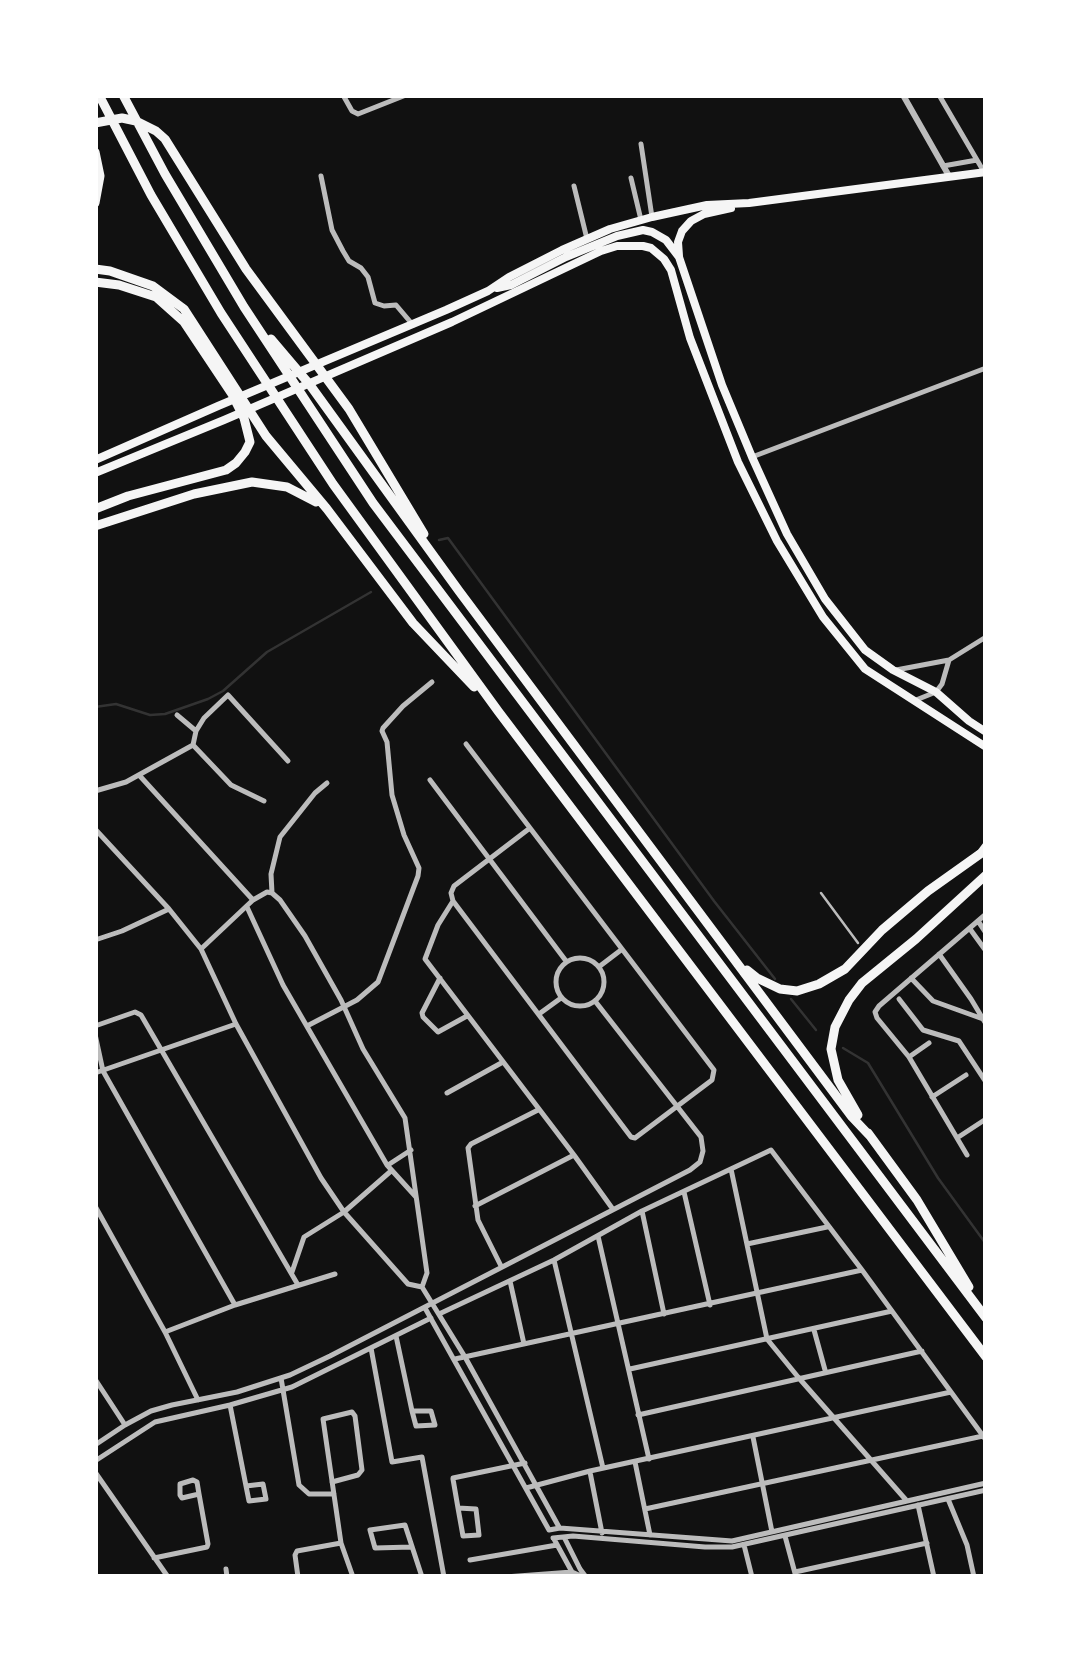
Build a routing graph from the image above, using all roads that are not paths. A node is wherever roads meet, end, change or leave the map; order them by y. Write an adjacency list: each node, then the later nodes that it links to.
1 (99, 95): 46 (highway)
2 (123, 95): 28 (highway)
3 (343, 95): 7 (street)
4 (406, 95): 7 (street)
5 (903, 95): 12 (street)
6 (939, 95): 11 (street)
7 (396, 97)
8 (95, 123): 39 (highway)
9 (640, 144): 20 (street)
10 (95, 152): 18 (highway)
11 (977, 160): 12 (street); 13 (street)
12 (943, 166): 15 (street)
13 (985, 172): 15 (main road)
14 (321, 176): 29 (street)
15 (949, 176): 19 (main road)
16 (632, 178): 21 (street)
17 (574, 186): 22 (street)
18 (95, 203)
19 (749, 203): 20 (main road); 23 (main road)
20 (652, 217): 21 (main road)
21 (641, 220): 22 (main road)
22 (587, 240): 26 (main road)
23 (680, 256): 26 (main road); 31 (main road)
24 (95, 270): 35 (highway)
25 (95, 282): 34 (highway)
26 (486, 292): 27 (main road); 29 (main road)
27 (490, 305): 33 (main road); 38 (main road)
28 (244, 307): 39 (highway); 143 (highway)
29 (412, 325): 32 (main road)
30 (986, 368): 31 (street)
31 (752, 457): 37 (main road)
32 (95, 460)
33 (95, 474)
34 (95, 508)
35 (327, 509): 36 (highway); 46 (highway)
36 (95, 526)
37 (788, 534): 38 (main road); 42 (main road)
38 (776, 542): 45 (main road)
39 (460, 592): 80 (highway)
40 (986, 637): 41 (street)
41 (949, 660): 42 (street); 44 (street)
42 (893, 670): 44 (main road)
43 (432, 682): 88 (street)
44 (936, 692): 45 (street); 49 (main road)
45 (914, 701): 52 (main road)
46 (498, 712): 155 (highway)
47 (177, 715): 48 (street)
48 (196, 732): 51 (street); 53 (street)
49 (986, 732)
50 (466, 744): 59 (street)
51 (192, 745): 54 (street); 58 (street)
52 (986, 747)
53 (288, 761)
54 (138, 775): 57 (street); 66 (street)
55 (430, 780): 62 (street)
56 (327, 784): 64 (street)
57 (95, 791)
58 (264, 800)
59 (530, 828): 62 (street); 77 (street)
60 (95, 829): 69 (street)
61 (983, 850): 80 (highway)
62 (490, 858): 67 (street); 81 (street)
63 (986, 875): 109 (highway)
64 (268, 892): 66 (street); 88 (street)
65 (821, 894): 75 (lane)
66 (252, 900): 68 (street)
67 (453, 900): 83 (street); 89 (street)
68 (247, 908): 76 (street); 94 (street)
69 (170, 909): 74 (street); 76 (street)
70 (986, 914): 71 (street)
71 (978, 921): 72 (street); 73 (street)
72 (970, 928): 78 (street); 79 (street)
73 (986, 933)
74 (95, 940)
75 (858, 944)
76 (200, 949): 92 (street)
77 (622, 950): 82 (street); 106 (street)
78 (986, 951)
79 (939, 954): 84 (street); 91 (street)
80 (730, 955): 109 (highway)
81 (566, 962): 82 (street); 85 (street)
82 (599, 967): 87 (street)
83 (440, 978): 90 (street); 90 (street)
84 (911, 978): 91 (street); 98 (street)
85 (561, 998): 87 (street); 89 (street)
86 (898, 999): 103 (street)
87 (595, 1001): 106 (street)
88 (342, 1003): 94 (street); 111 (street)
89 (540, 1014): 106 (street)
90 (468, 1015): 99 (street)
91 (985, 1022)
92 (236, 1024): 97 (street); 122 (street)
93 (95, 1026): 97 (street)
94 (307, 1026): 114 (street)
95 (95, 1034): 100 (street)
96 (929, 1042): 98 (street)
97 (162, 1050): 100 (street); 129 (street)
98 (909, 1057): 105 (street)
99 (503, 1062): 104 (street); 107 (street)
100 (103, 1071): 101 (street); 138 (street)
101 (95, 1073)
102 (966, 1074): 105 (street)
103 (986, 1082)
104 (447, 1094)
105 (932, 1097): 110 (street)
106 (678, 1107): 120 (street)
107 (538, 1110): 112 (street); 119 (street)
108 (986, 1118): 110 (street)
109 (870, 1136): 143 (highway)
110 (956, 1138): 113 (street)
111 (411, 1150): 114 (street); 117 (street)
112 (574, 1155): 119 (street); 120 (street)
113 (966, 1155)
114 (389, 1168): 117 (street); 122 (street)
115 (730, 1168): 116 (street); 123 (street); 125 (street)
116 (684, 1192): 121 (street); 137 (street)
117 (418, 1199): 133 (street)
118 (95, 1206): 147 (street)
119 (474, 1206): 127 (street)
120 (612, 1209): 127 (street)
121 (642, 1211): 124 (street); 142 (street)
122 (344, 1212): 129 (street); 133 (street)
123 (829, 1227): 125 (street); 128 (street)
124 (598, 1236): 126 (street); 145 (street)
125 (747, 1244): 134 (street)
126 (554, 1260): 131 (street); 148 (street)
127 (501, 1266): 136 (street)
128 (862, 1270): 134 (street); 140 (street)
129 (292, 1272): 132 (street)
130 (335, 1274): 132 (street)
131 (510, 1281): 141 (street); 151 (street)
132 (298, 1284): 138 (street)
133 (422, 1287): 135 (street)
134 (756, 1294): 137 (street); 150 (street)
135 (425, 1295): 136 (street); 139 (street)
136 (434, 1304): 139 (street); 141 (street)
137 (710, 1304): 142 (street)
138 (235, 1306): 147 (street)
139 (425, 1308): 144 (street); 159 (street)
140 (892, 1311): 146 (street); 153 (street)
141 (439, 1314): 154 (street)
142 (664, 1314): 145 (street)
143 (986, 1316)
144 (431, 1318): 149 (street); 156 (street)
145 (618, 1324): 148 (street); 157 (street)
146 (814, 1330): 150 (street); 158 (street)
147 (165, 1332): 164 (street)
148 (573, 1334): 151 (street); 179 (street)
149 (396, 1336): 152 (street); 166 (street)
150 (767, 1339): 157 (street); 160 (street)
151 (524, 1344): 154 (street)
152 (371, 1348): 162 (street); 216 (street)
153 (922, 1350): 158 (street); 163 (street)
154 (464, 1357): 156 (street); 177 (street)
155 (986, 1357)
156 (455, 1360): 178 (street)
157 (630, 1369): 167 (street)
158 (825, 1372): 160 (street)
159 (281, 1378): 162 (street); 164 (street)
160 (798, 1378): 167 (street); 168 (street)
161 (95, 1379): 169 (street)
162 (284, 1390): 165 (street); 189 (street)
163 (952, 1392): 168 (street); 171 (street)
164 (198, 1400): 169 (street)
165 (230, 1405): 175 (street); 185 (street)
166 (412, 1411): 166 (street)
167 (638, 1415): 173 (street)
168 (833, 1417): 170 (street); 174 (street)
169 (124, 1425): 172 (street)
170 (753, 1437): 173 (street); 183 (street)
171 (985, 1438): 174 (street)
172 (95, 1446)
173 (648, 1459): 176 (street)
174 (870, 1460): 183 (street); 191 (street)
175 (95, 1461)
176 (635, 1462): 179 (street); 194 (street)
177 (525, 1464): 178 (street); 184 (street)
178 (515, 1466): 187 (street); 193 (street)
179 (603, 1468): 180 (street)
180 (590, 1471): 184 (street); 198 (street)
181 (95, 1472): 207 (street)
182 (332, 1482): 182 (street); 189 (street)
183 (762, 1482): 194 (street); 197 (street)
184 (537, 1484): 187 (street); 195 (street)
185 (246, 1486): 185 (street)
186 (986, 1486): 190 (street); 191 (street)
187 (526, 1488): 196 (street)
188 (200, 1494): 188 (street); 207 (street)
189 (334, 1494): 203 (street)
190 (948, 1499): 192 (street); 221 (street)
191 (906, 1500): 197 (street)
192 (918, 1505): 201 (street); 204 (street)
193 (458, 1508): 193 (street)
194 (645, 1509): 200 (street)
195 (560, 1528): 196 (street); 198 (street); 199 (street)
196 (549, 1530): 202 (street)
197 (772, 1532): 200 (street)
198 (602, 1533): 200 (street)
199 (564, 1536): 202 (street); 205 (street); 209 (street)
200 (650, 1536)
201 (785, 1536): 205 (street); 210 (street)
202 (555, 1542): 208 (street); 209 (street)
203 (341, 1543): 212 (street); 214 (street)
204 (927, 1543): 210 (street); 220 (street)
205 (744, 1545): 219 (street)
206 (411, 1547): 206 (street); 215 (street)
207 (154, 1558): 211 (street)
208 (470, 1560)
209 (576, 1570): 217 (street); 218 (street)
210 (795, 1574)
211 (168, 1577)
212 (298, 1577): 213 (street)
213 (316, 1577)
214 (353, 1577)
215 (422, 1577)
216 (444, 1577)
217 (505, 1577)
218 (585, 1577)
219 (752, 1577)
220 (934, 1577)
221 (974, 1577)

